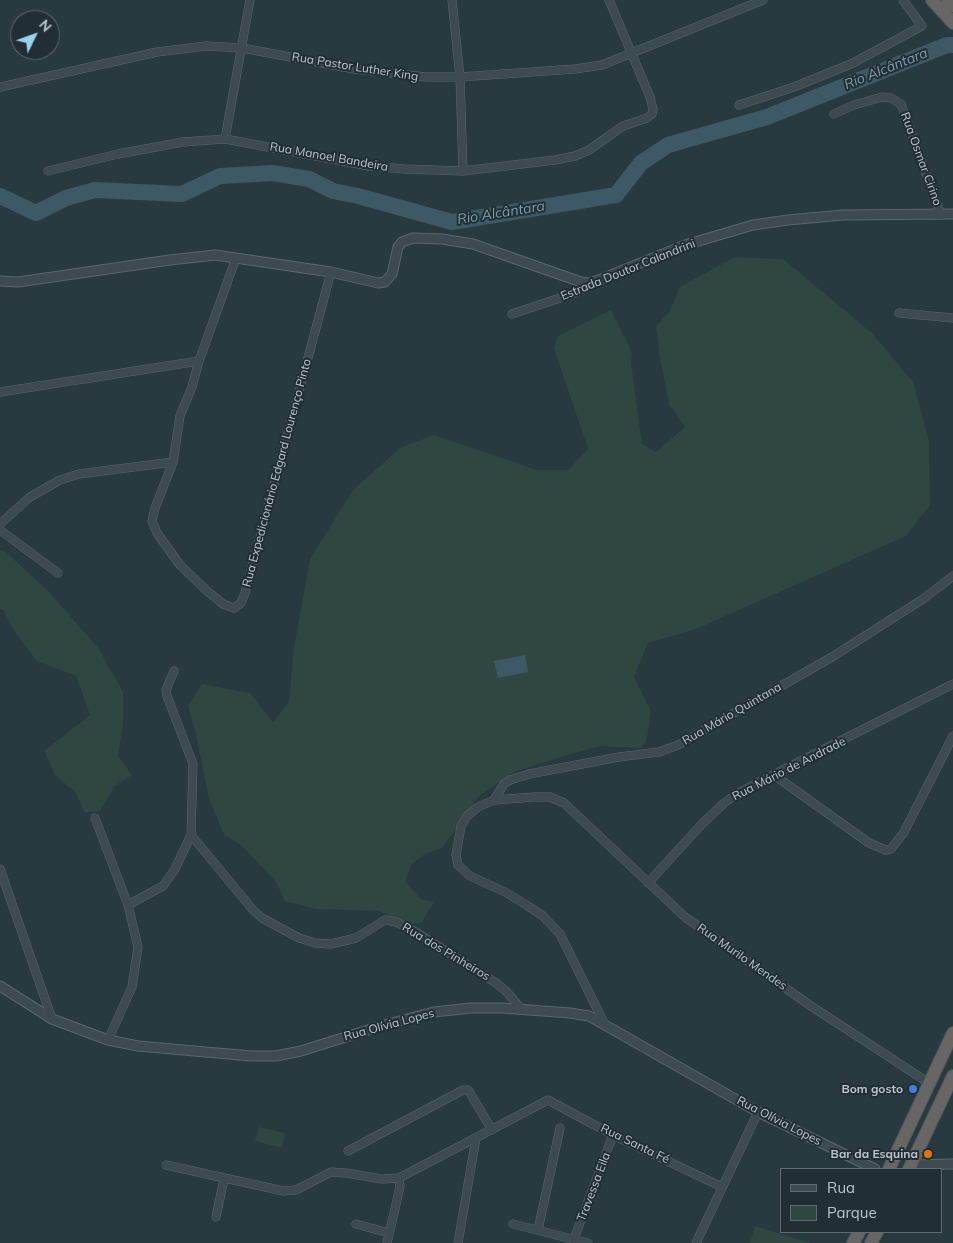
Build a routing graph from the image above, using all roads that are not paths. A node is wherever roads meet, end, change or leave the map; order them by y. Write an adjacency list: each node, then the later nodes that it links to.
1 (250, 0): 9 (street)
2 (452, 0): 11 (street)
3 (608, 0): 10 (street)
4 (763, 0): 10 (street, Rua Pastor Luther King)
5 (903, 0): 13 (street)
6 (932, 0): 8 (highway)
7 (948, 0): 8 (highway)
8 (951, 15)
9 (242, 48): 11 (street, Rua Pastor Luther King); 12 (street, Rua Pastor Luther King); 15 (street)
10 (631, 53): 11 (street, Rua Pastor Luther King); 17 (street, Rua Manoel Bandeira)
11 (460, 78): 17 (street)
12 (0, 87)
13 (739, 105)
14 (834, 114): 18 (street, Rua Osmar Cirino)
15 (225, 139): 16 (street, Rua Manoel Bandeira); 17 (street, Rua Manoel Bandeira)
16 (48, 171)
17 (462, 171)
18 (941, 214): 19 (street, Estrada Doutor Calandrini); 23 (street, Estrada Doutor Calandrini)
19 (953, 214)
20 (236, 258): 21 (street); 22 (street); 27 (street)
21 (331, 272): 23 (street); 29 (street, Rua Expedicionário Edgard Lourenço Pinto)
22 (0, 281)
23 (591, 283): 25 (street, Estrada Doutor Calandrini)
24 (899, 312): 26 (street)
25 (512, 314)
26 (953, 318)
27 (200, 361): 28 (street); 29 (street)
28 (0, 392)
29 (173, 462): 30 (street)
30 (0, 524)
31 (0, 530): 32 (street)
32 (58, 572)
33 (953, 576): 38 (street, Rua Mário Quintana)
34 (174, 671): 40 (street)
35 (953, 684): 37 (street, Rua Mário de Andrade)
36 (953, 736): 37 (street)
37 (774, 775): 42 (street, Rua Mário de Andrade)
38 (494, 800): 42 (street, Rua Murilo Mendes); 47 (street)
39 (95, 818): 43 (street)
40 (190, 835): 43 (street); 45 (street, Rua dos Pinheiros)
41 (0, 869): 46 (street)
42 (648, 883): 51 (street, Rua Murilo Mendes)
43 (128, 905): 49 (street)
44 (0, 986): 46 (street, Rua Olívia Lopes)
45 (521, 1009): 47 (street, Rua Olívia Lopes); 49 (street, Rua Olívia Lopes)
46 (52, 1019): 49 (street, Rua Olívia Lopes)
47 (605, 1025): 52 (street, Rua Olívia Lopes)
48 (953, 1033): 51 (highway)
49 (108, 1040)
50 (953, 1076): 60 (highway)
51 (929, 1083): 62 (highway)
52 (758, 1112): 61 (street, Rua Olívia Lopes); 65 (street)
53 (560, 1128): 69 (street)
54 (492, 1130): 55 (street, Rua Santa Fé); 56 (street); 57 (street)
55 (613, 1135): 65 (street, Rua Santa Fé); 71 (street, Travessa Eila)
56 (476, 1138): 63 (street); 73 (street)
57 (348, 1151)
58 (953, 1164): 60 (street)
59 (166, 1165): 64 (street)
60 (911, 1167)
61 (874, 1168)
62 (889, 1168)
63 (399, 1178): 64 (street); 70 (street)
64 (224, 1179): 66 (street)
65 (722, 1186): 75 (street)
66 (216, 1217)
67 (356, 1224): 70 (street)
68 (513, 1224): 69 (street)
69 (538, 1230): 71 (street)
70 (389, 1233): 72 (street)
71 (574, 1239): 74 (street)
72 (387, 1243)
73 (458, 1243)
74 (588, 1243)
75 (696, 1243)

